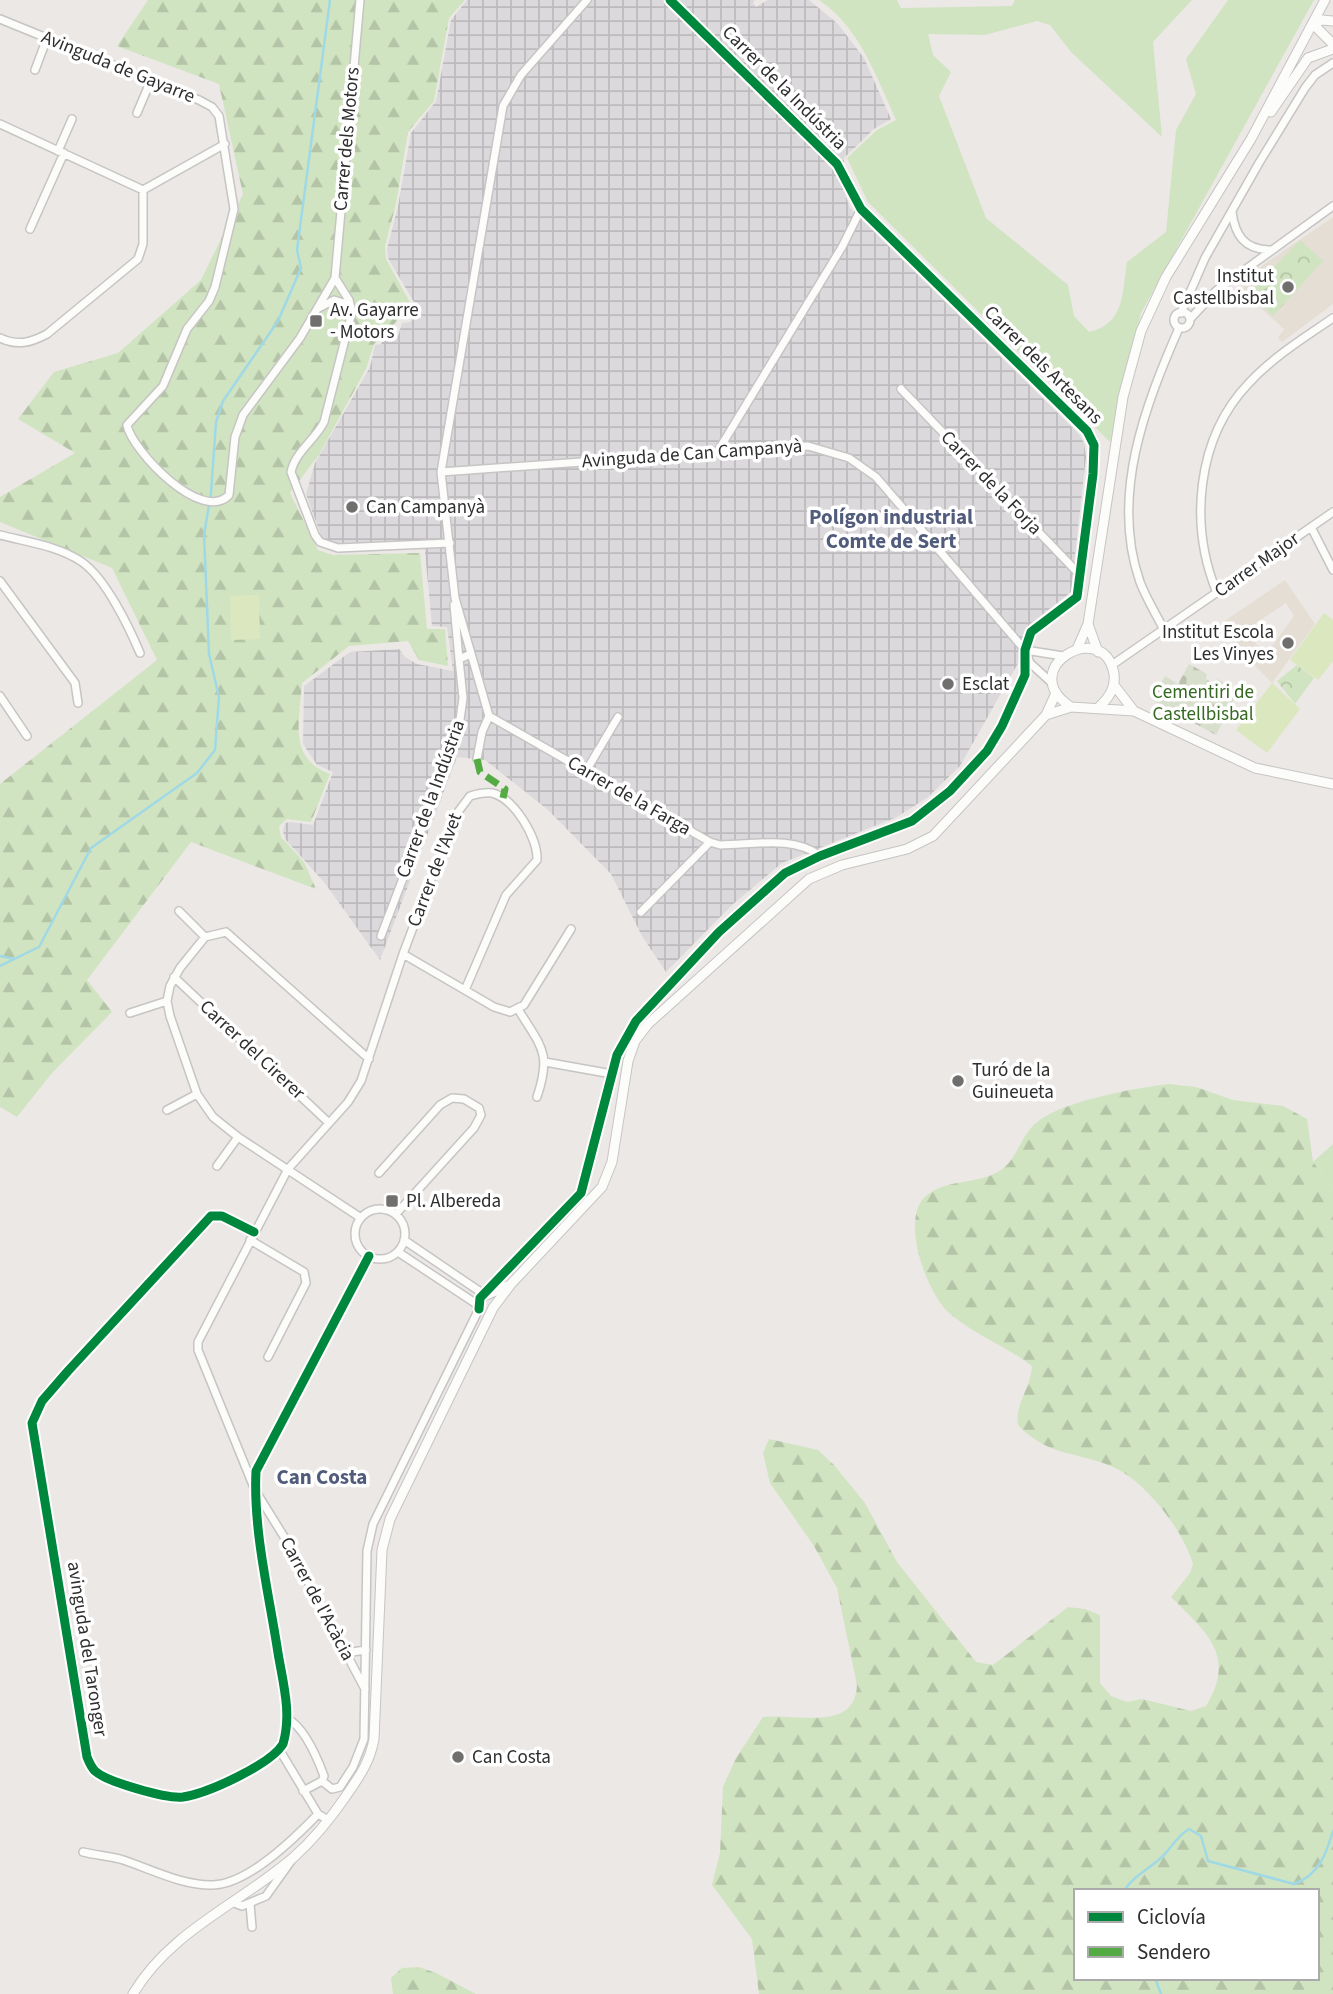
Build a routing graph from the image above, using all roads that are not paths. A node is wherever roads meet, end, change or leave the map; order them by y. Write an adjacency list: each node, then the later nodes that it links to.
1 (360, 0): 26 (street, Carrer dels Motors)
2 (587, 0): 36 (street, Carrer de la Indústria)
3 (670, 0): 22 (street, Carrer de la Indústria)
4 (1325, 0): 7 (street)
5 (0, 19): 8 (street, Avinguda de Gayarre)
6 (1333, 21): 7 (street)
7 (1313, 24): 9 (street); 17 (street)
8 (47, 38): 12 (street); 13 (street, Avinguda de Gayarre)
9 (1333, 44)
10 (1333, 50): 17 (street)
11 (1333, 63): 23 (street)
12 (35, 70)
13 (150, 80): 14 (street); 18 (street, Avinguda de Gayarre)
14 (137, 113)
15 (72, 119): 19 (street)
16 (0, 124): 19 (street)
17 (1251, 139): 46 (street)
18 (225, 144): 20 (street); 27 (street, Avinguda de Gayarre)
19 (61, 152): 20 (street); 24 (street)
20 (142, 190): 33 (street)
21 (1333, 206): 25 (street)
22 (861, 209): 35 (street); 42 (street, Carrer dels Artesans)
23 (1232, 212): 25 (street); 29 (street)
24 (30, 229)
25 (1269, 250): 31 (street)
26 (335, 278): 27 (street, Avinguda de Gayarre); 28 (street)
27 (317, 309): 28 (street)
28 (352, 312): 40 (street)
29 (1181, 313): 31 (street); 32 (street)
30 (1333, 318): 44 (street)
31 (1190, 319): 32 (street)
32 (1179, 328): 47 (street)
33 (0, 338)
34 (901, 389): 42 (street, Carrer de la Forja)
35 (718, 450): 36 (street, Avinguda de Can Campanyà); 49 (street, Avinguda de Can Campanyà)
36 (441, 472): 40 (street, Carrer de la Indústria)
37 (1333, 512): 38 (street, Carrer Major)
38 (1311, 527): 41 (street); 44 (street, Carrer Major)
39 (0, 535): 51 (street)
40 (450, 543): 45 (street, Carrer de la Indústria)
41 (1333, 570)
42 (1081, 576): 49 (street, Carrer dels Artesans)
43 (0, 581): 59 (street)
44 (1217, 593): 47 (street, Carrer Major)
45 (454, 598): 52 (street, Carrer de la Indústria); 54 (street, Carrer de la Indústria)
46 (1088, 624): 48 (street); 50 (street)
47 (1164, 630): 55 (street, Carrer Major)
48 (1077, 649): 50 (street); 53 (street)
49 (1025, 650): 53 (street); 57 (street, Avinguda de Can Campanyà); 71 (street)
50 (1098, 652): 55 (street)
51 (140, 653)
52 (471, 654): 54 (street); 64 (street, Carrer de la Indústria)
53 (1063, 656): 57 (street)
54 (458, 659): 75 (street, Carrer de la Indústria)
55 (1112, 665): 56 (street)
56 (1114, 685): 60 (street); 62 (street)
57 (1055, 689): 61 (street); 63 (street)
58 (0, 696): 66 (street)
59 (78, 703)
60 (1099, 706): 61 (street); 62 (street)
61 (1071, 707): 63 (street)
62 (1134, 711): 69 (street)
63 (1046, 715): 101 (street)
64 (489, 716): 67 (street); 68 (street, Carrer de la Farga)
65 (618, 717): 68 (street)
66 (27, 736)
67 (477, 760)
68 (586, 771): 70 (street, Carrer de la Farga)
69 (1333, 784)
70 (710, 842): 71 (street, Carrer de la Farga); 73 (street)
71 (820, 856): 85 (street)
72 (179, 911): 76 (street)
73 (641, 912)
74 (571, 929): 81 (street)
75 (381, 936)
76 (205, 937): 78 (street); 83 (street)
77 (403, 954): 79 (street); 79 (street, Carrer de l'Avet); 83 (street, Carrer de l'Avet)
78 (174, 977): 80 (street); 89 (street, Carrer del Cirerer)
79 (465, 990): 81 (street)
80 (167, 1001): 82 (street); 86 (street)
81 (518, 1009): 84 (street)
82 (130, 1013)
83 (369, 1059): 89 (street, Carrer de l'Avet)
84 (545, 1062): 85 (street); 87 (street)
85 (612, 1074): 102 (street)
86 (197, 1094): 88 (street); 90 (street)
87 (537, 1097)
88 (167, 1110)
89 (330, 1123): 92 (street, Carrer de l'Avet)
90 (238, 1137): 91 (street); 92 (street)
91 (217, 1166)
92 (288, 1169): 95 (street); 96 (street, Carrer de l'Acàcia)
93 (379, 1173): 94 (street)
94 (396, 1214): 95 (street); 98 (street)
95 (361, 1218): 100 (street)
96 (254, 1232): 97 (street, Carrer de l'Acàcia); 112 (street, avinguda del Taronger)
97 (250, 1240): 106 (street); 107 (street, Carrer de l'Acàcia)
98 (404, 1240): 99 (street); 102 (street)
99 (398, 1252): 100 (street); 103 (street)
100 (369, 1256): 107 (street)
101 (510, 1284): 102 (street); 104 (street)
102 (485, 1295): 103 (street); 104 (street)
103 (478, 1307): 104 (street); 105 (street); 108 (street)
104 (493, 1308): 105 (street)
105 (481, 1329): 116 (street)
106 (268, 1357)
107 (255, 1490): 109 (street, Carrer de l'Acàcia); 111 (street)
108 (366, 1650): 109 (street); 110 (street)
109 (345, 1653): 110 (street, Carrer de l'Acàcia)
110 (365, 1689): 113 (street)
111 (288, 1718): 112 (street); 113 (street)
112 (279, 1749): 114 (street)
113 (322, 1780): 114 (street)
114 (303, 1791): 115 (street)
115 (318, 1814): 116 (street); 117 (street)
116 (328, 1820): 118 (street)
117 (83, 1852)
118 (293, 1857): 119 (street); 120 (street)
119 (232, 1902): 120 (street); 122 (street)
120 (250, 1903): 121 (street)
121 (252, 1927)
122 (133, 1994)

